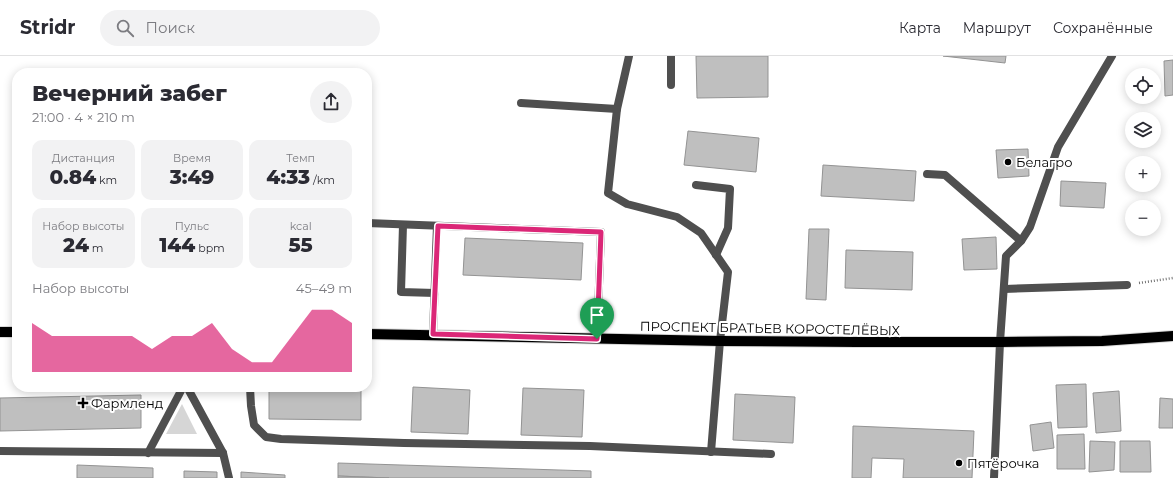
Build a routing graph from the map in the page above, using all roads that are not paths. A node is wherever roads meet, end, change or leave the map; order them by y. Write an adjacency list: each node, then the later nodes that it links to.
1 (629, 56): 6 (street)
2 (671, 56): 4 (street)
3 (1112, 56): 12 (street)
4 (671, 85)
5 (521, 103): 6 (street)
6 (617, 109): 13 (street)
7 (927, 174): 12 (street)
8 (696, 184): 13 (street)
9 (372, 223): 10 (street)
10 (404, 225): 11 (street); 16 (street)
11 (438, 226): 16 (street); 22 (street)
12 (1021, 241): 15 (street)
13 (716, 255): 23 (street)
14 (1126, 285): 15 (street)
15 (1004, 289): 24 (street)
16 (435, 293): 20 (street)
17 (0, 332): 18 (main road)
18 (12, 332)
19 (372, 334): 20 (main road, ПРОСПЕКТ БРАТЬЕВ КОРОСТЕЛЁВЫХ)
20 (433, 334): 22 (main road, ПРОСПЕКТ БРАТЬЕВ КОРОСТЕЛЁВЫХ)
21 (1173, 336): 24 (main road, ПРОСПЕКТ БРАТЬЕВ КОРОСТЕЛЁВЫХ)
22 (597, 339): 23 (main road, ПРОСПЕКТ БРАТЬЕВ КОРОСТЕЛЁВЫХ)
23 (720, 341): 24 (main road, ПРОСПЕКТ БРАТЬЕВ КОРОСТЕЛЁВЫХ); 29 (street)
24 (1000, 342): 34 (street)
25 (180, 392): 30 (street)
26 (190, 392): 31 (street)
27 (250, 392): 29 (street)
28 (0, 451): 30 (street)
29 (711, 452): 32 (street)
30 (148, 453): 31 (street)
31 (223, 454): 33 (street)
32 (771, 454)
33 (229, 478)
34 (994, 478)

